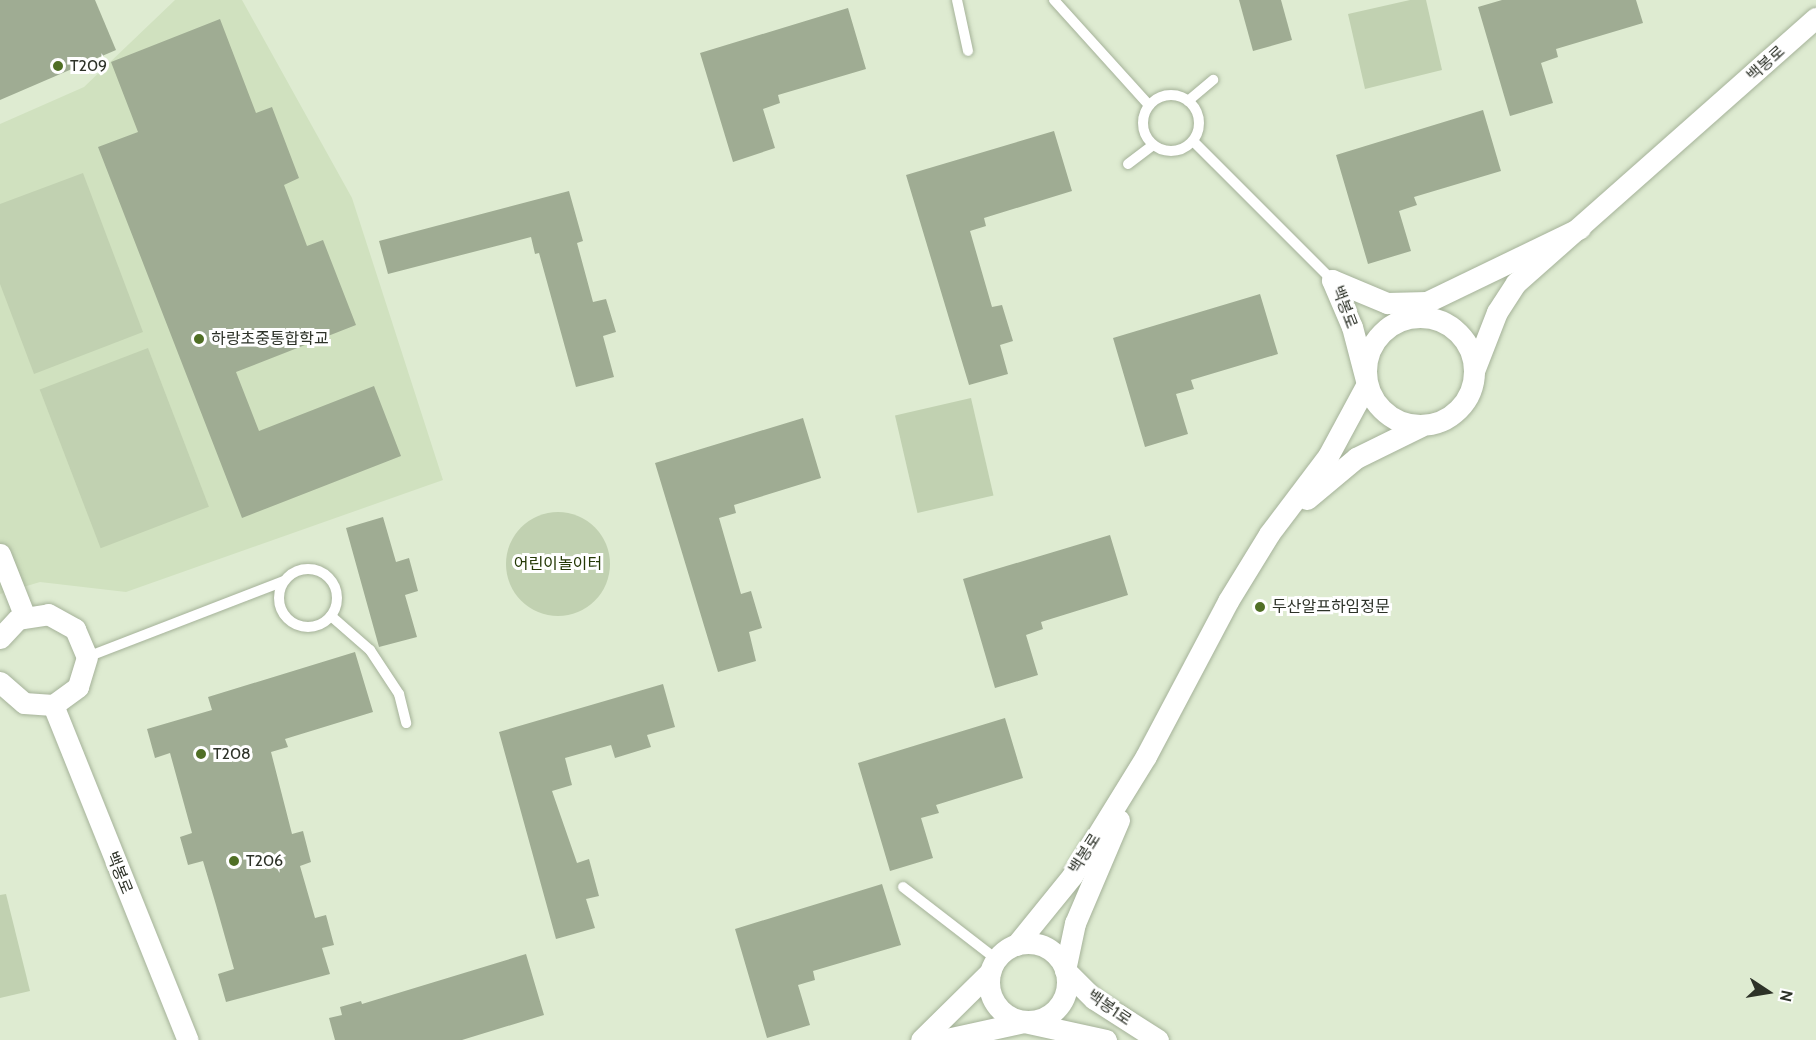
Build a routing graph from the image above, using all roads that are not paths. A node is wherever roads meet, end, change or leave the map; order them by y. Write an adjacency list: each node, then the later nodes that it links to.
1 (957, 0): 4 (lane)
2 (1054, 0): 7 (lane)
3 (1816, 18): 11 (street, 백봉로)
4 (968, 51)
5 (1213, 80): 6 (lane)
6 (1188, 101): 7 (lane); 8 (lane)
7 (1149, 105): 9 (lane)
8 (1193, 141): 9 (lane); 12 (lane)
9 (1153, 145): 10 (lane)
10 (1128, 164)
11 (1580, 228): 12 (street, 백봉로); 13 (street, 백봉로); 14 (street, 백봉로)
12 (1332, 280): 15 (street, 백봉로)
13 (1430, 317): 14 (street); 15 (street)
14 (1474, 371): 16 (street)
15 (1367, 384): 16 (street); 17 (street, 백봉로)
16 (1425, 424): 17 (street, 백봉로)
17 (1269, 534): 27 (street, 백봉로)
18 (0, 554): 21 (street)
19 (284, 581): 20 (lane); 20 (lane); 23 (lane)
20 (331, 616): 26 (lane)
21 (25, 617): 22 (street); 23 (street)
22 (0, 638)
23 (87, 657): 25 (street)
24 (0, 682): 25 (street)
25 (53, 705): 34 (street, 백봉로)
26 (406, 723)
27 (1146, 756): 29 (street, 백봉로); 31 (street, 백봉로)
28 (903, 887): 30 (lane)
29 (1016, 945): 30 (street); 31 (street)
30 (993, 966): 32 (street); 35 (street)
31 (1065, 970): 32 (street); 37 (street, 백봉1로)
32 (1024, 1022): 33 (street); 36 (street, 백봉1로)
33 (952, 1039)
34 (188, 1040)
35 (921, 1040)
36 (1106, 1040)
37 (1158, 1040)

